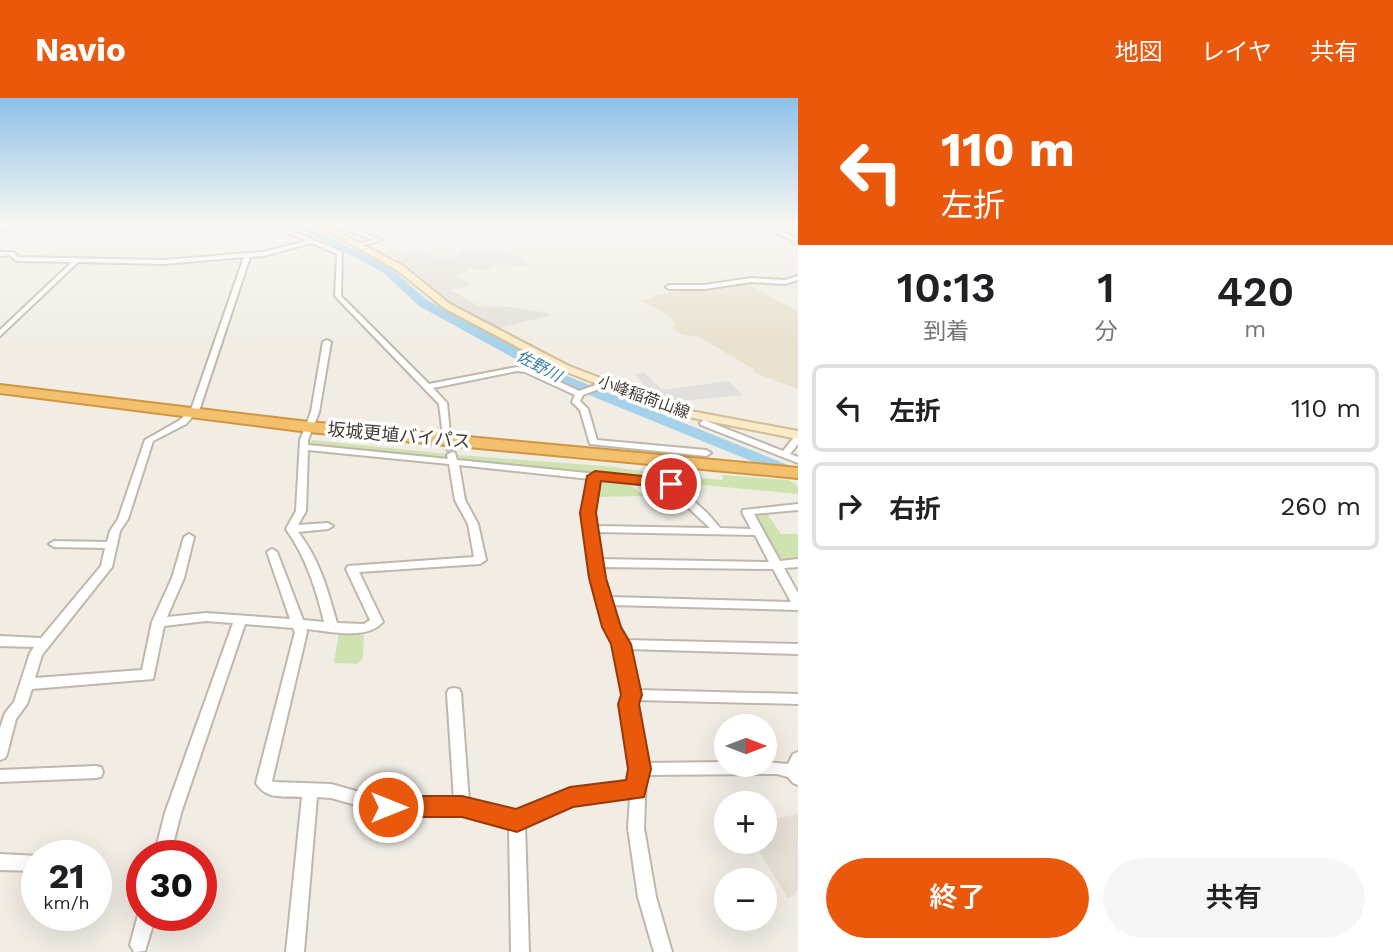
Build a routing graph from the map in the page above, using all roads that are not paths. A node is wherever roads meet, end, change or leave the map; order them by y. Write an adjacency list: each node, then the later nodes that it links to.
1 (72, 265): 7 (street)
2 (245, 265): 14 (street)
3 (339, 265): 10 (street)
4 (394, 265): 9 (main road, 小峰稲荷山線)
5 (798, 278): 6 (street)
6 (668, 287)
7 (0, 334)
8 (327, 342): 18 (street)
9 (600, 384): 12 (street); 17 (main road, 小峰稲荷山線)
10 (428, 387): 12 (street); 16 (street)
11 (0, 388): 14 (highway, 坂城更埴バイパス)
12 (580, 394): 22 (street)
13 (0, 397): 14 (highway, 坂城更埴バイパス)
14 (187, 418): 18 (highway, 坂城更埴バイパス); 33 (street)
15 (704, 423): 19 (street)
16 (446, 434)
17 (798, 436): 19 (street)
18 (306, 437): 20 (street); 22 (highway, 坂城更埴バイパス); 27 (street)
19 (785, 454): 21 (street)
20 (453, 459): 24 (street); 43 (street)
21 (798, 460)
22 (714, 463): 23 (highway, 坂城更埴バイパス)
23 (798, 475)
24 (595, 476): 28 (street); 29 (street)
25 (798, 507): 30 (street)
26 (328, 526): 27 (street)
27 (291, 529): 43 (street)
28 (589, 529): 29 (street); 35 (street)
29 (717, 531): 30 (street)
30 (757, 532): 37 (street)
31 (188, 537): 41 (street)
32 (54, 544): 33 (street)
33 (111, 545): 45 (street)
34 (272, 552): 42 (street)
35 (594, 563): 37 (street); 38 (street)
36 (798, 563): 37 (street)
37 (776, 565): 39 (street)
38 (604, 601): 39 (street); 46 (street)
39 (798, 605)
40 (241, 619): 41 (street); 42 (street); 62 (street)
41 (158, 622): 48 (street)
42 (298, 624): 43 (street); 58 (street)
43 (332, 627)
44 (0, 641): 45 (street)
45 (44, 643): 48 (street)
46 (621, 644): 47 (street); 50 (street)
47 (798, 649)
48 (26, 684): 52 (street)
49 (454, 693): 60 (street)
50 (631, 695): 51 (street); 54 (street)
51 (798, 699)
52 (3, 729): 53 (street)
53 (0, 754)
54 (639, 769): 55 (street); 59 (street)
55 (796, 769)
56 (96, 772): 57 (street)
57 (0, 776)
58 (310, 789): 60 (street); 67 (street)
59 (636, 790): 61 (street); 69 (street)
60 (462, 807): 61 (street)
61 (517, 821): 68 (street)
62 (166, 840)
63 (0, 862): 64 (street)
64 (21, 863)
65 (142, 931): 66 (street)
66 (138, 945)
67 (295, 952)
68 (520, 952)
69 (663, 952)

